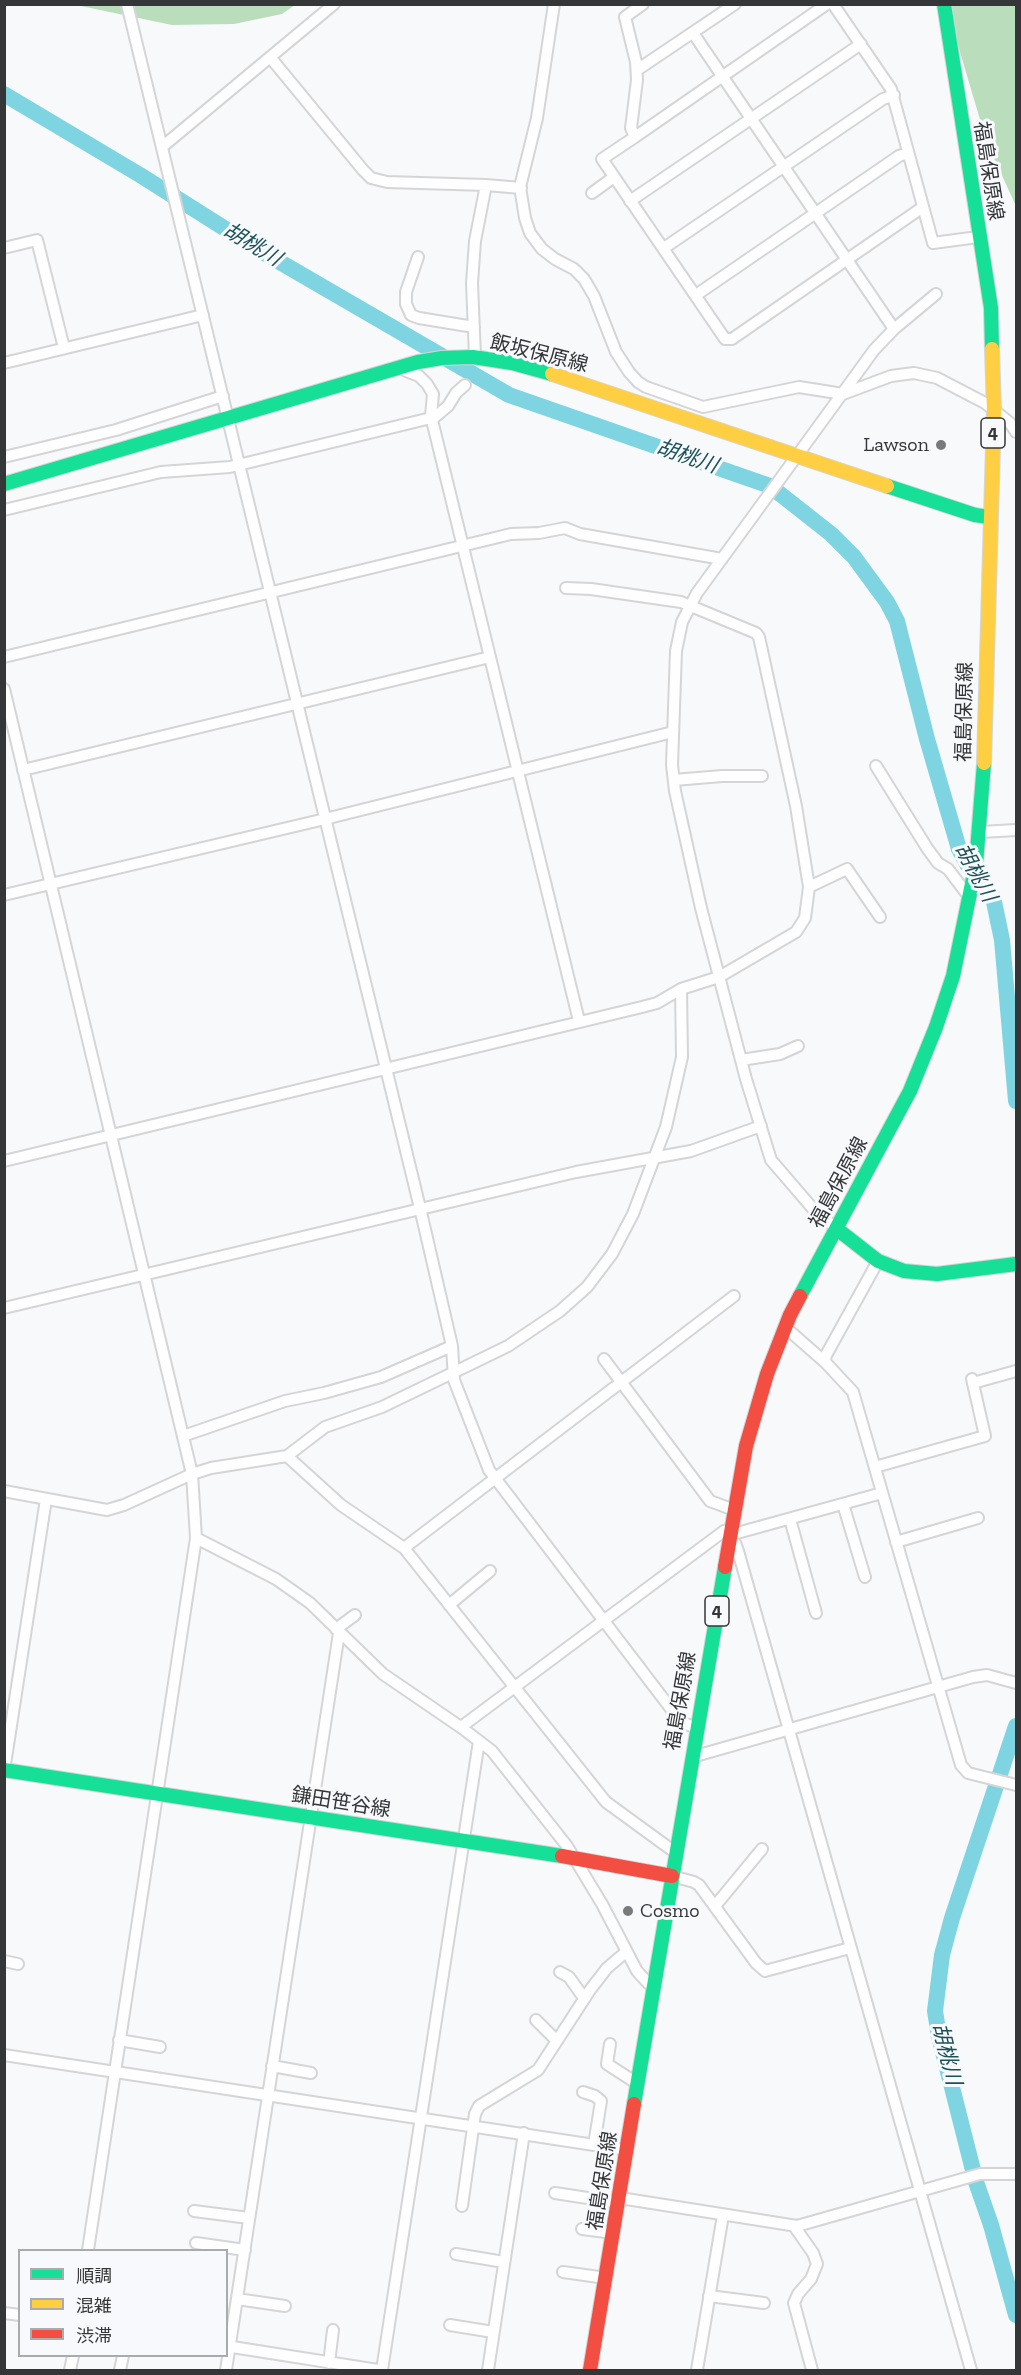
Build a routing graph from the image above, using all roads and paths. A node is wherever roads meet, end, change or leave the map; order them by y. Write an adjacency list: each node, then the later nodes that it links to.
1 (128, 4): 19 (street)
2 (334, 4): 13 (street)
3 (554, 4): 24 (street)
4 (623, 4): 10 (street)
5 (643, 4): 10 (street)
6 (735, 4): 11 (street)
7 (827, 4): 15 (street)
8 (833, 4): 12 (street)
9 (944, 4): 29 (main road, 福島保原線 / 4)
10 (625, 17): 14 (street)
11 (693, 33): 14 (street); 15 (street)
12 (861, 45): 16 (street); 17 (street)
13 (270, 57): 19 (street); 23 (street)
14 (637, 70): 18 (street)
15 (722, 76): 17 (street); 18 (street)
16 (894, 95): 20 (street); 21 (street)
17 (752, 120): 21 (street); 26 (street)
18 (634, 137): 22 (street)
19 (162, 147): 36 (street)
20 (908, 153): 27 (street); 28 (street)
21 (784, 166): 28 (street); 31 (street)
22 (614, 177): 25 (street); 26 (street)
23 (486, 185): 24 (street); 37 (street)
24 (520, 188): 43 (street)
25 (592, 194)
26 (630, 201): 31 (street)
27 (923, 207): 29 (street); 33 (street)
28 (816, 213): 33 (street); 35 (street)
29 (978, 237): 48 (main road, 福島保原線 / 4)
30 (4, 248): 39 (street)
31 (664, 248): 35 (street)
32 (418, 257): 37 (street)
33 (847, 260): 35 (street); 38 (street)
34 (936, 294): 38 (street)
35 (696, 295)
36 (203, 315): 39 (street); 46 (street)
37 (474, 327): 40 (street)
38 (894, 329): 45 (street)
39 (64, 348): 41 (street)
40 (474, 357): 42 (main road, 飯坂保原線); 47 (main road, 飯坂保原線)
41 (4, 363)
42 (404, 367): 49 (street); 50 (main road, 飯坂保原線)
43 (635, 378): 45 (street); 47 (street)
44 (465, 385): 49 (street)
45 (843, 394): 48 (street); 52 (street)
46 (223, 396): 50 (street); 53 (street)
47 (628, 399): 52 (main road, 飯坂保原線)
48 (994, 411): 51 (street); 57 (main road, 福島保原線 / 4)
49 (431, 416): 54 (street); 58 (street)
50 (228, 417): 54 (street); 55 (main road, 飯坂保原線)
51 (1017, 432)
52 (798, 455): 57 (main road, 飯坂保原線); 59 (street)
53 (4, 457)
54 (239, 464): 56 (street); 61 (street)
55 (4, 484)
56 (4, 510)
57 (989, 517): 75 (main road, 福島保原線 / 4)
58 (464, 545): 59 (street); 61 (street); 64 (street)
59 (722, 559): 62 (street)
60 (566, 588): 62 (street)
61 (269, 592): 63 (street); 66 (street)
62 (690, 605): 67 (street); 77 (street)
63 (4, 657)
64 (490, 657): 66 (street); 70 (street)
65 (4, 689): 69 (street)
66 (297, 704): 69 (street); 73 (street)
67 (674, 732): 70 (street); 72 (street)
68 (876, 766): 78 (street)
69 (23, 770): 76 (street)
70 (518, 771): 73 (street); 83 (street)
71 (762, 776): 72 (street)
72 (674, 780): 81 (street)
73 (325, 819): 76 (street); 86 (street)
74 (1017, 830): 75 (street)
75 (981, 832): 78 (main road, 福島保原線 / 4)
76 (50, 885): 79 (street); 88 (street)
77 (809, 886): 80 (street); 81 (street)
78 (971, 894): 92 (main road, 福島保原線 / 4)
79 (4, 895)
80 (880, 917)
81 (719, 976): 82 (street); 85 (street)
82 (681, 989): 83 (street); 89 (street)
83 (579, 1021): 86 (street)
84 (798, 1046): 85 (street)
85 (741, 1060): 87 (street)
86 (386, 1069): 88 (street); 91 (street)
87 (761, 1126): 89 (street); 92 (street)
88 (111, 1135): 90 (street); 95 (street)
89 (651, 1160): 91 (street); 103 (street)
90 (4, 1161)
91 (420, 1208): 95 (street); 99 (street)
92 (837, 1229): 93 (main road); 98 (main road, 福島保原線 / 4)
93 (878, 1261): 94 (main road); 101 (street)
94 (1017, 1264)
95 (144, 1274): 97 (street); 105 (street)
96 (734, 1296): 104 (street)
97 (4, 1308)
98 (785, 1327): 101 (street); 114 (main road, 福島保原線 / 4)
99 (452, 1346): 103 (street); 105 (street)
100 (604, 1359): 104 (street)
101 (826, 1363): 107 (street)
102 (1017, 1371): 107 (street)
103 (452, 1373): 106 (street); 109 (street)
104 (621, 1382): 109 (street); 114 (street)
105 (183, 1436): 108 (street)
106 (287, 1456): 108 (street); 120 (street)
107 (875, 1467): 111 (street)
108 (192, 1474): 112 (street); 118 (street)
109 (495, 1478): 120 (street); 126 (street)
110 (4, 1491): 112 (street)
111 (882, 1493): 113 (street); 119 (street)
112 (46, 1499): 136 (street)
113 (843, 1504): 116 (street); 122 (street)
114 (734, 1510): 117 (main road, 福島保原線 / 4)
115 (978, 1518): 119 (street)
116 (790, 1519): 117 (street); 124 (street)
117 (730, 1535): 126 (street); 132 (main road, 福島保原線 / 4); 133 (street)
118 (196, 1538): 127 (street); 138 (street)
119 (896, 1542): 129 (street)
120 (404, 1548): 123 (street)
121 (490, 1571): 123 (street)
122 (865, 1577)
123 (449, 1605): 130 (street)
124 (816, 1613)
125 (355, 1615): 127 (street)
126 (603, 1619): 130 (street); 132 (street)
127 (337, 1631): 131 (street); 139 (street)
128 (1017, 1683): 129 (street)
129 (938, 1686): 133 (street); 137 (street)
130 (515, 1687): 131 (street); 142 (street)
131 (461, 1727): 134 (street)
132 (697, 1728): 135 (main road, 福島保原線 / 4)
133 (788, 1730): 135 (street); 146 (street)
134 (478, 1741): 140 (street); 143 (street)
135 (692, 1757): 142 (main road, 福島保原線 / 4)
136 (5, 1771): 138 (main road, 鎌田笹谷線)
137 (1017, 1785)
138 (158, 1795): 139 (main road, 鎌田笹谷線); 154 (street)
139 (311, 1818): 140 (main road, 鎌田笹谷線); 159 (street)
140 (464, 1841): 143 (main road, 鎌田笹谷線); 165 (street)
141 (762, 1849): 145 (street)
142 (676, 1853): 144 (main road, 福島保原線 / 4)
143 (574, 1858): 144 (main road, 鎌田笹谷線); 147 (street)
144 (672, 1876): 145 (street); 151 (main road, 福島保原線 / 4)
145 (715, 1906): 146 (street)
146 (850, 1948): 171 (street)
147 (626, 1952): 151 (street); 152 (street)
148 (4, 1961): 149 (street)
149 (18, 1964)
150 (560, 1972): 152 (street)
151 (654, 1985): 162 (main road, 福島保原線 / 4)
152 (584, 1998): 155 (street)
153 (536, 2020): 155 (street)
154 (119, 2040): 157 (street); 160 (street)
155 (557, 2041): 166 (street)
156 (610, 2044): 162 (street)
157 (160, 2047)
158 (4, 2055): 160 (street)
159 (272, 2066): 161 (street); 164 (street)
160 (114, 2073): 164 (street); 182 (street)
161 (311, 2073)
162 (638, 2084): 169 (main road, 福島保原線 / 4)
163 (583, 2092): 168 (street)
164 (268, 2095): 165 (street); 177 (street)
165 (421, 2118): 166 (street); 197 (street)
166 (474, 2126): 167 (street); 174 (street)
167 (524, 2133): 168 (street); 185 (street)
168 (594, 2145): 169 (street)
169 (627, 2150): 173 (main road, 福島保原線 / 4)
170 (1017, 2174): 171 (street)
171 (921, 2192): 178 (street); 202 (street)
172 (555, 2193): 173 (street)
173 (620, 2200): 176 (street); 180 (main road, 福島保原線 / 4)
174 (462, 2206)
175 (194, 2211): 177 (street)
176 (723, 2215): 178 (street); 188 (street)
177 (249, 2218): 183 (street)
178 (794, 2226): 201 (street)
179 (582, 2229): 180 (street)
180 (614, 2233): 187 (main road, 福島保原線 / 4)
181 (196, 2243): 183 (street)
182 (88, 2249)
183 (245, 2250): 189 (street)
184 (456, 2254): 185 (street)
185 (504, 2262): 194 (street)
186 (563, 2272): 187 (street)
187 (606, 2278): 199 (main road, 福島保原線 / 4)
188 (709, 2296): 190 (street); 200 (street)
189 (237, 2299): 191 (street); 195 (street)
190 (764, 2303)
191 (285, 2306)
192 (450, 2325): 194 (street)
193 (333, 2330): 196 (street)
194 (493, 2332): 198 (street)
195 (228, 2346): 196 (street)
196 (331, 2366): 197 (street)
197 (380, 2370)
198 (488, 2370)
199 (590, 2370)
200 (697, 2370)
201 (812, 2370)
202 (971, 2370)

